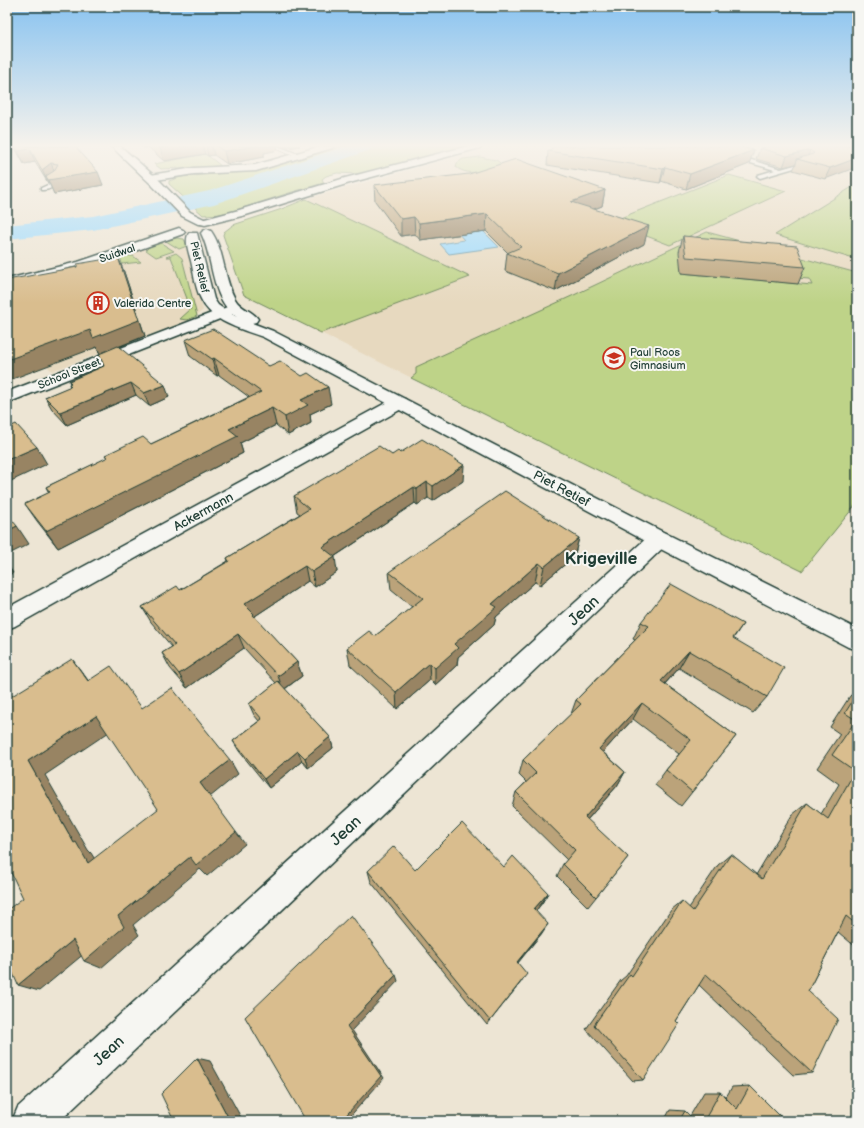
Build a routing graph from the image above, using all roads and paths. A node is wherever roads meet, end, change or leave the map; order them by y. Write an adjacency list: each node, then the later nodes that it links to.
1 (172, 199): 3 (street, Piet Retief)
2 (289, 199): 4 (street)
3 (186, 226): 4 (street, Suidwal); 4 (street, Piet Retief); 5 (street, Suidwal); 7 (street, Piet Retief)
4 (207, 226): 6 (street, Piet Retief)
5 (7, 283)
6 (235, 308): 7 (street, School Street); 8 (street, Piet Retief)
7 (220, 313): 8 (street, Piet Retief); 9 (street, School Street)
8 (268, 334): 10 (street, Piet Retief)
9 (7, 398)
10 (399, 403): 11 (street, Piet Retief); 12 (street, Ackermann)
11 (659, 539): 13 (street, Piet Retief); 14 (street, Jean)
12 (7, 619)
13 (857, 640)
14 (32, 1121)

